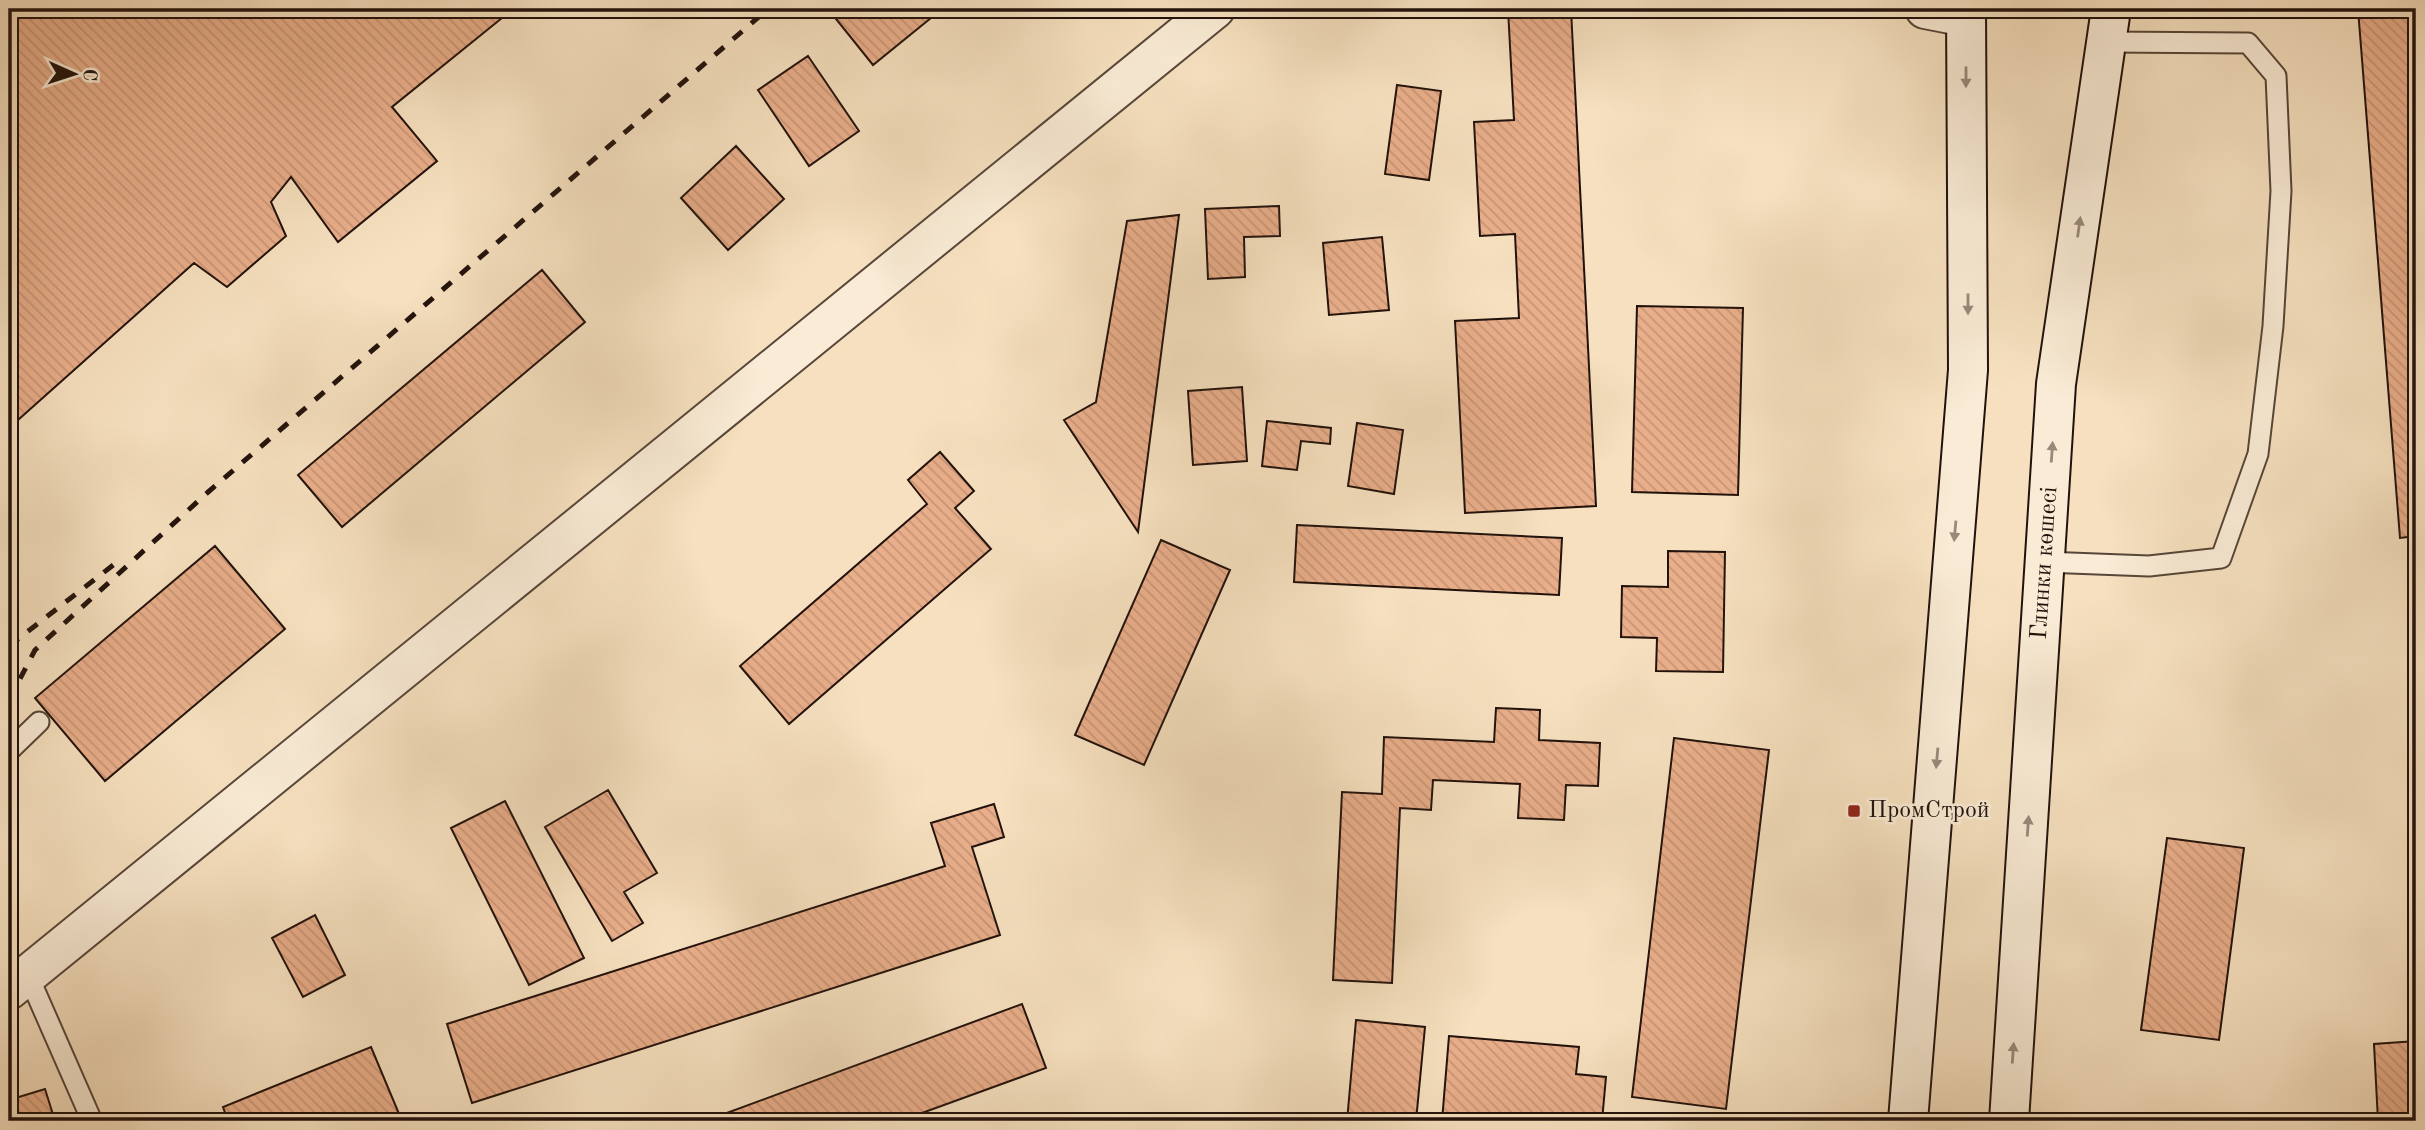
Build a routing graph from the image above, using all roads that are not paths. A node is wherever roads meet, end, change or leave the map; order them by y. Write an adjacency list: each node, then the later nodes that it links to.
1 (1215, 9): 8 (main road)
2 (1926, 9): 3 (main road)
3 (1966, 13): 10 (main road, one-way to 10)
4 (2109, 25): 5 (main road, Глинки көшесі, one-way to 4); 5 (lane)
5 (2044, 562): 11 (main road, Глинки көшесі, one-way to 5)
6 (39, 722): 7 (lane)
7 (9, 751)
8 (18, 982): 9 (lane)
9 (93, 1121)
10 (1908, 1121)
11 (2009, 1121)

